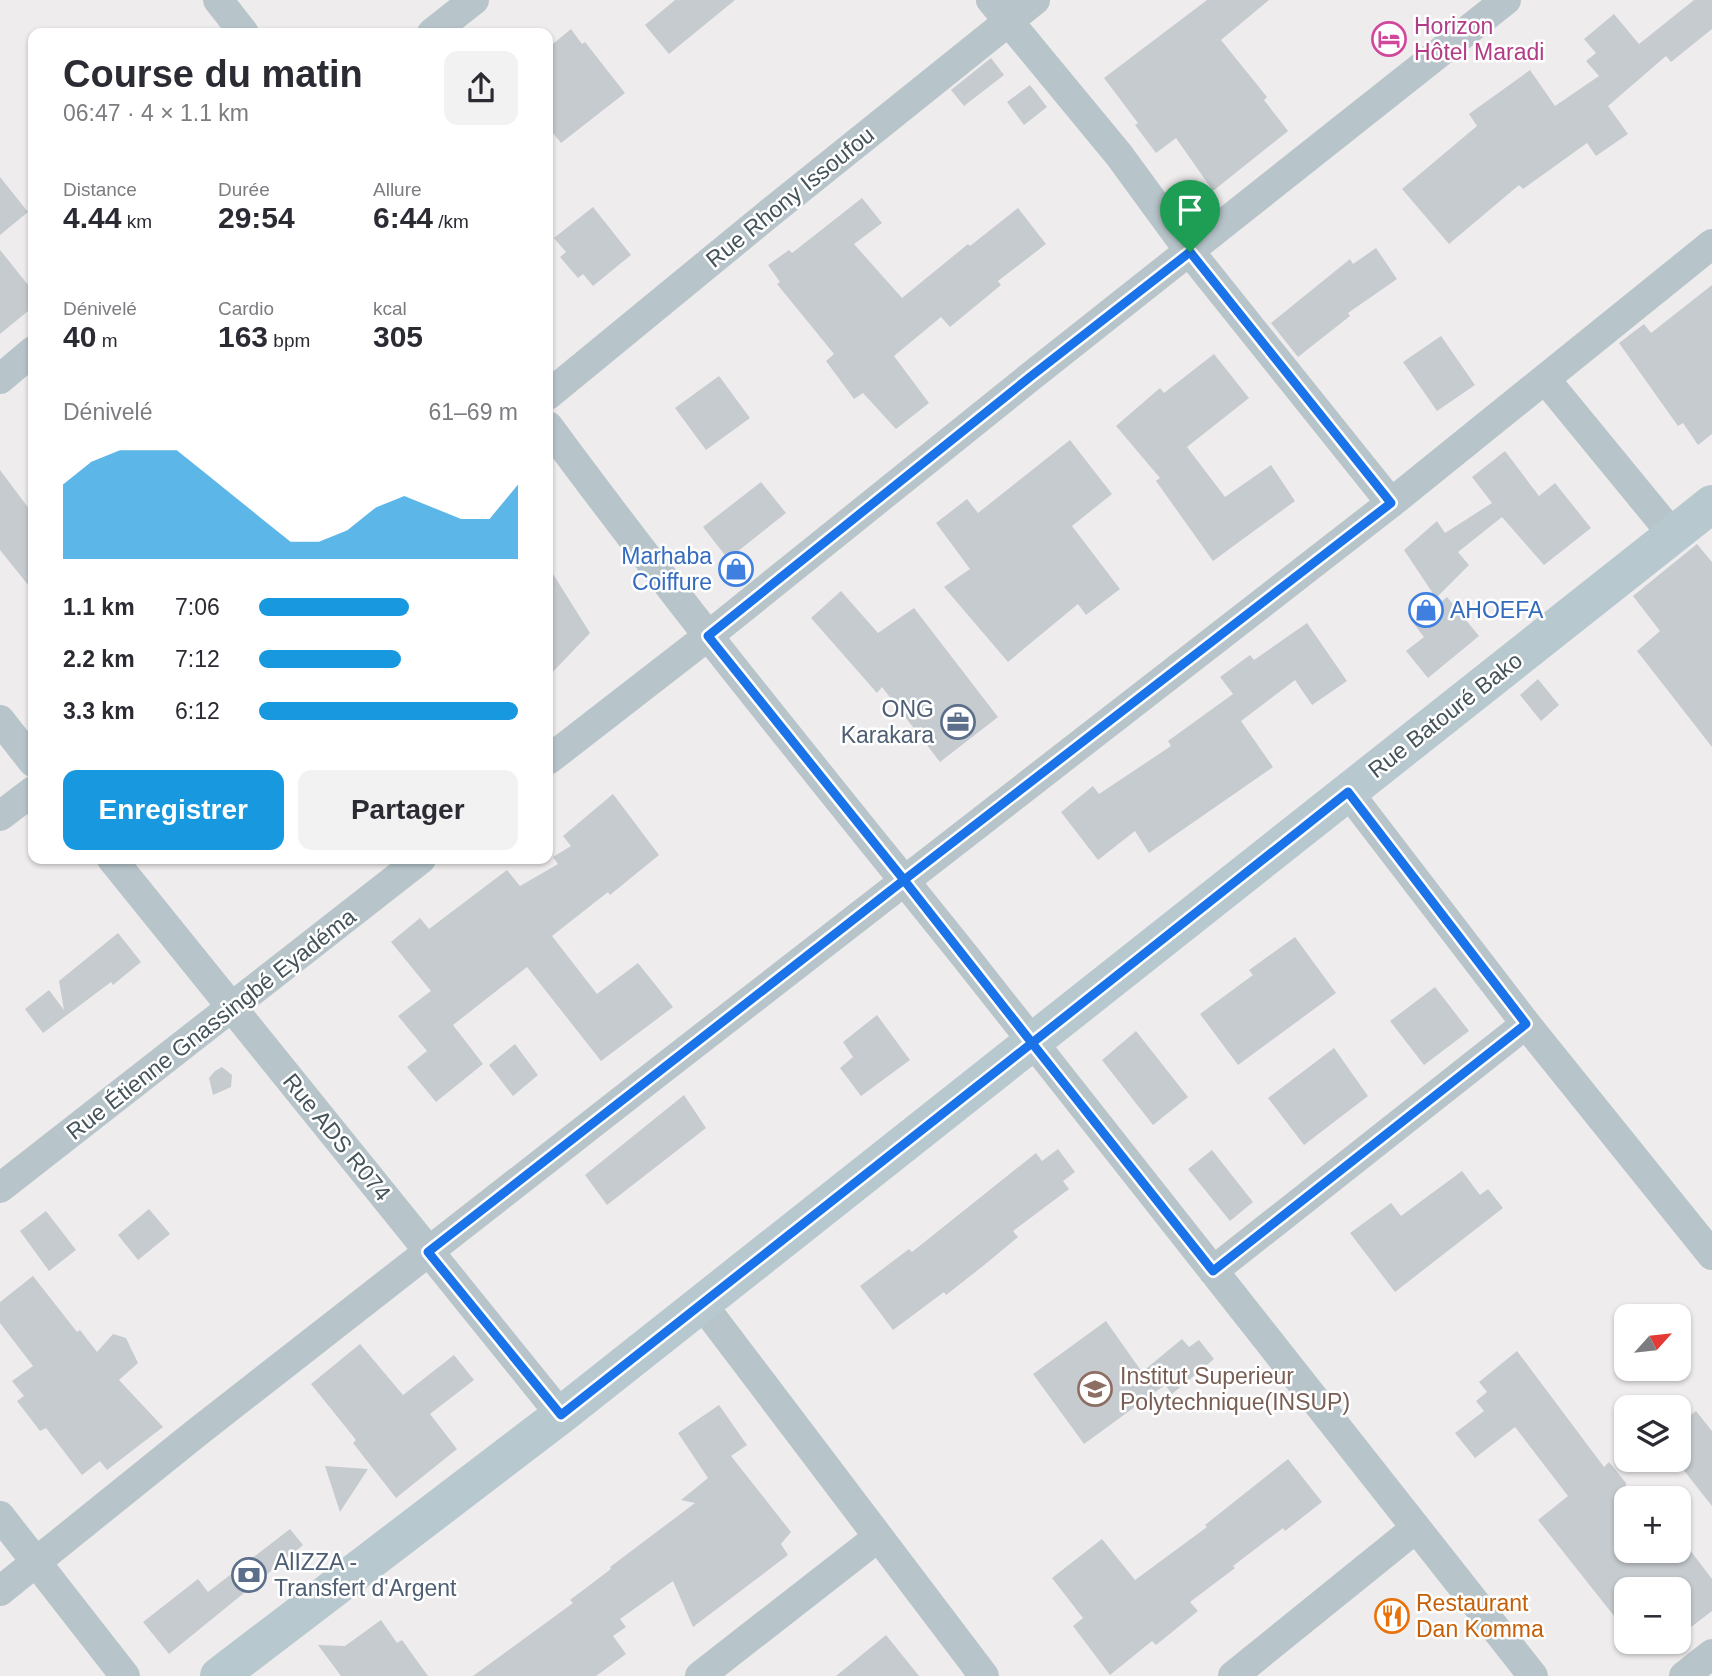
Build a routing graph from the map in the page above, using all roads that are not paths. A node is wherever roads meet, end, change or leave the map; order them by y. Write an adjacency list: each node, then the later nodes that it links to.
1 (218, 0): 6 (street)
2 (474, 0): 7 (street)
3 (1035, 0): 5 (street, Rue Rhony Issoufou)
4 (1506, 0): 9 (street)
5 (1000, 10): 9 (street); 13 (street, Rue Rhony Issoufou)
6 (240, 28)
7 (438, 28)
8 (1712, 244): 12 (street)
9 (1190, 252): 15 (street); 18 (street)
10 (28, 355): 11 (street)
11 (0, 379)
12 (1545, 379): 15 (street); 17 (street)
13 (553, 392)
14 (553, 433): 18 (street)
15 (1391, 503): 27 (street)
16 (1712, 504): 17 (main road, Rue Batouré Bako)
17 (1673, 535): 22 (main road, Rue Batouré Bako)
18 (708, 636): 21 (street); 27 (street)
19 (0, 720): 20 (street)
20 (28, 756)
21 (553, 756)
22 (1348, 792): 29 (street); 30 (main road, Rue Batouré Bako)
23 (28, 795): 24 (street)
24 (0, 816)
25 (116, 864): 28 (street, Rue ADS R074)
26 (415, 864): 28 (street, Rue Étienne Gnassingbé Eyadéma)
27 (904, 880): 30 (street); 32 (street)
28 (231, 1008): 31 (street, Rue Étienne Gnassingbé Eyadéma); 32 (street, Rue ADS R074)
29 (1526, 1024): 33 (street); 34 (street)
30 (1032, 1043): 34 (street); 35 (main road, Rue Batouré Bako)
31 (0, 1188)
32 (428, 1252): 36 (street, Rue ADS R074); 40 (street)
33 (1712, 1255)
34 (1213, 1271): 38 (street)
35 (702, 1304): 36 (main road, Rue Batouré Bako); 39 (street)
36 (561, 1415): 44 (main road, Rue Batouré Bako)
37 (0, 1516): 40 (street)
38 (1416, 1528): 47 (street); 48 (street)
39 (877, 1538): 45 (street); 46 (street)
40 (36, 1563): 41 (street); 43 (street)
41 (0, 1591)
42 (1712, 1654): 49 (street)
43 (125, 1676)
44 (219, 1676)
45 (700, 1676)
46 (984, 1676)
47 (1233, 1676)
48 (1533, 1676)
49 (1684, 1676)

